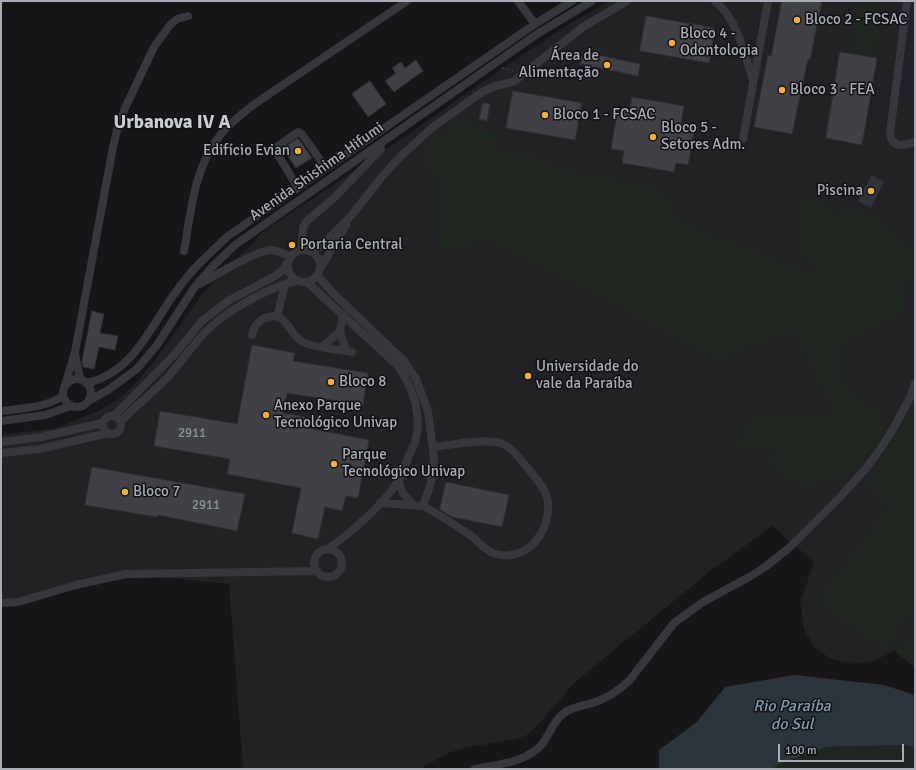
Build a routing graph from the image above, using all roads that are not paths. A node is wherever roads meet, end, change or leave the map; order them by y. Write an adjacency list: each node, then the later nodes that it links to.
1 (407, 1): 21 (street)
2 (518, 1): 10 (street)
3 (572, 1): 10 (street, Avenida Shishima Hifumi)
4 (592, 1): 12 (street, Avenida Shishima Hifumi)
5 (627, 1): 17 (street)
6 (715, 1): 11 (street)
7 (768, 1): 11 (street)
8 (907, 1): 14 (street)
9 (188, 16): 34 (street)
10 (535, 24): 15 (street, Avenida Shishima Hifumi)
11 (753, 82): 13 (street)
12 (397, 133): 19 (street, Avenida Shishima Hifumi); 20 (street)
13 (743, 139)
14 (915, 142)
15 (326, 168): 16 (street, Avenida Shishima Hifumi); 16 (street)
16 (298, 188): 18 (street, Avenida Shishima Hifumi)
17 (351, 216): 22 (street); 24 (street)
18 (228, 236): 19 (street); 35 (street, Avenida Shishima Hifumi)
19 (235, 245): 28 (street, Avenida Shishima Hifumi)
20 (301, 250): 22 (street); 23 (street)
21 (184, 251)
22 (312, 252): 24 (street)
23 (289, 260): 25 (street); 28 (street); 42 (street)
24 (319, 272): 26 (street); 47 (street)
25 (296, 281): 26 (street); 27 (street)
26 (307, 282): 29 (street)
27 (285, 284): 30 (street); 42 (street)
28 (194, 288): 39 (street, Avenida Shishima Hifumi)
29 (343, 314): 31 (street); 49 (street)
30 (277, 316): 32 (street); 33 (street)
31 (340, 331): 33 (street); 33 (street)
32 (252, 335)
33 (322, 347)
34 (75, 352): 35 (street); 37 (street)
35 (84, 381): 37 (street); 39 (street)
36 (915, 383): 58 (street)
37 (65, 385): 38 (street)
38 (63, 396): 40 (street); 41 (street)
39 (90, 400): 40 (street)
40 (71, 406): 43 (street)
41 (1, 411)
42 (117, 419): 44 (street); 45 (street)
43 (1, 421)
44 (103, 423): 45 (street); 46 (street)
45 (108, 433): 48 (street)
46 (1, 442)
47 (434, 447): 52 (street); 52 (street)
48 (1, 453)
49 (398, 481): 50 (street); 51 (street)
50 (380, 503): 51 (street); 53 (street)
51 (413, 505): 52 (street)
52 (423, 506)
53 (342, 539): 54 (street); 55 (street)
54 (328, 549): 55 (street); 56 (street)
55 (340, 555): 56 (street)
56 (317, 571): 57 (street)
57 (1, 603)
58 (475, 769)

